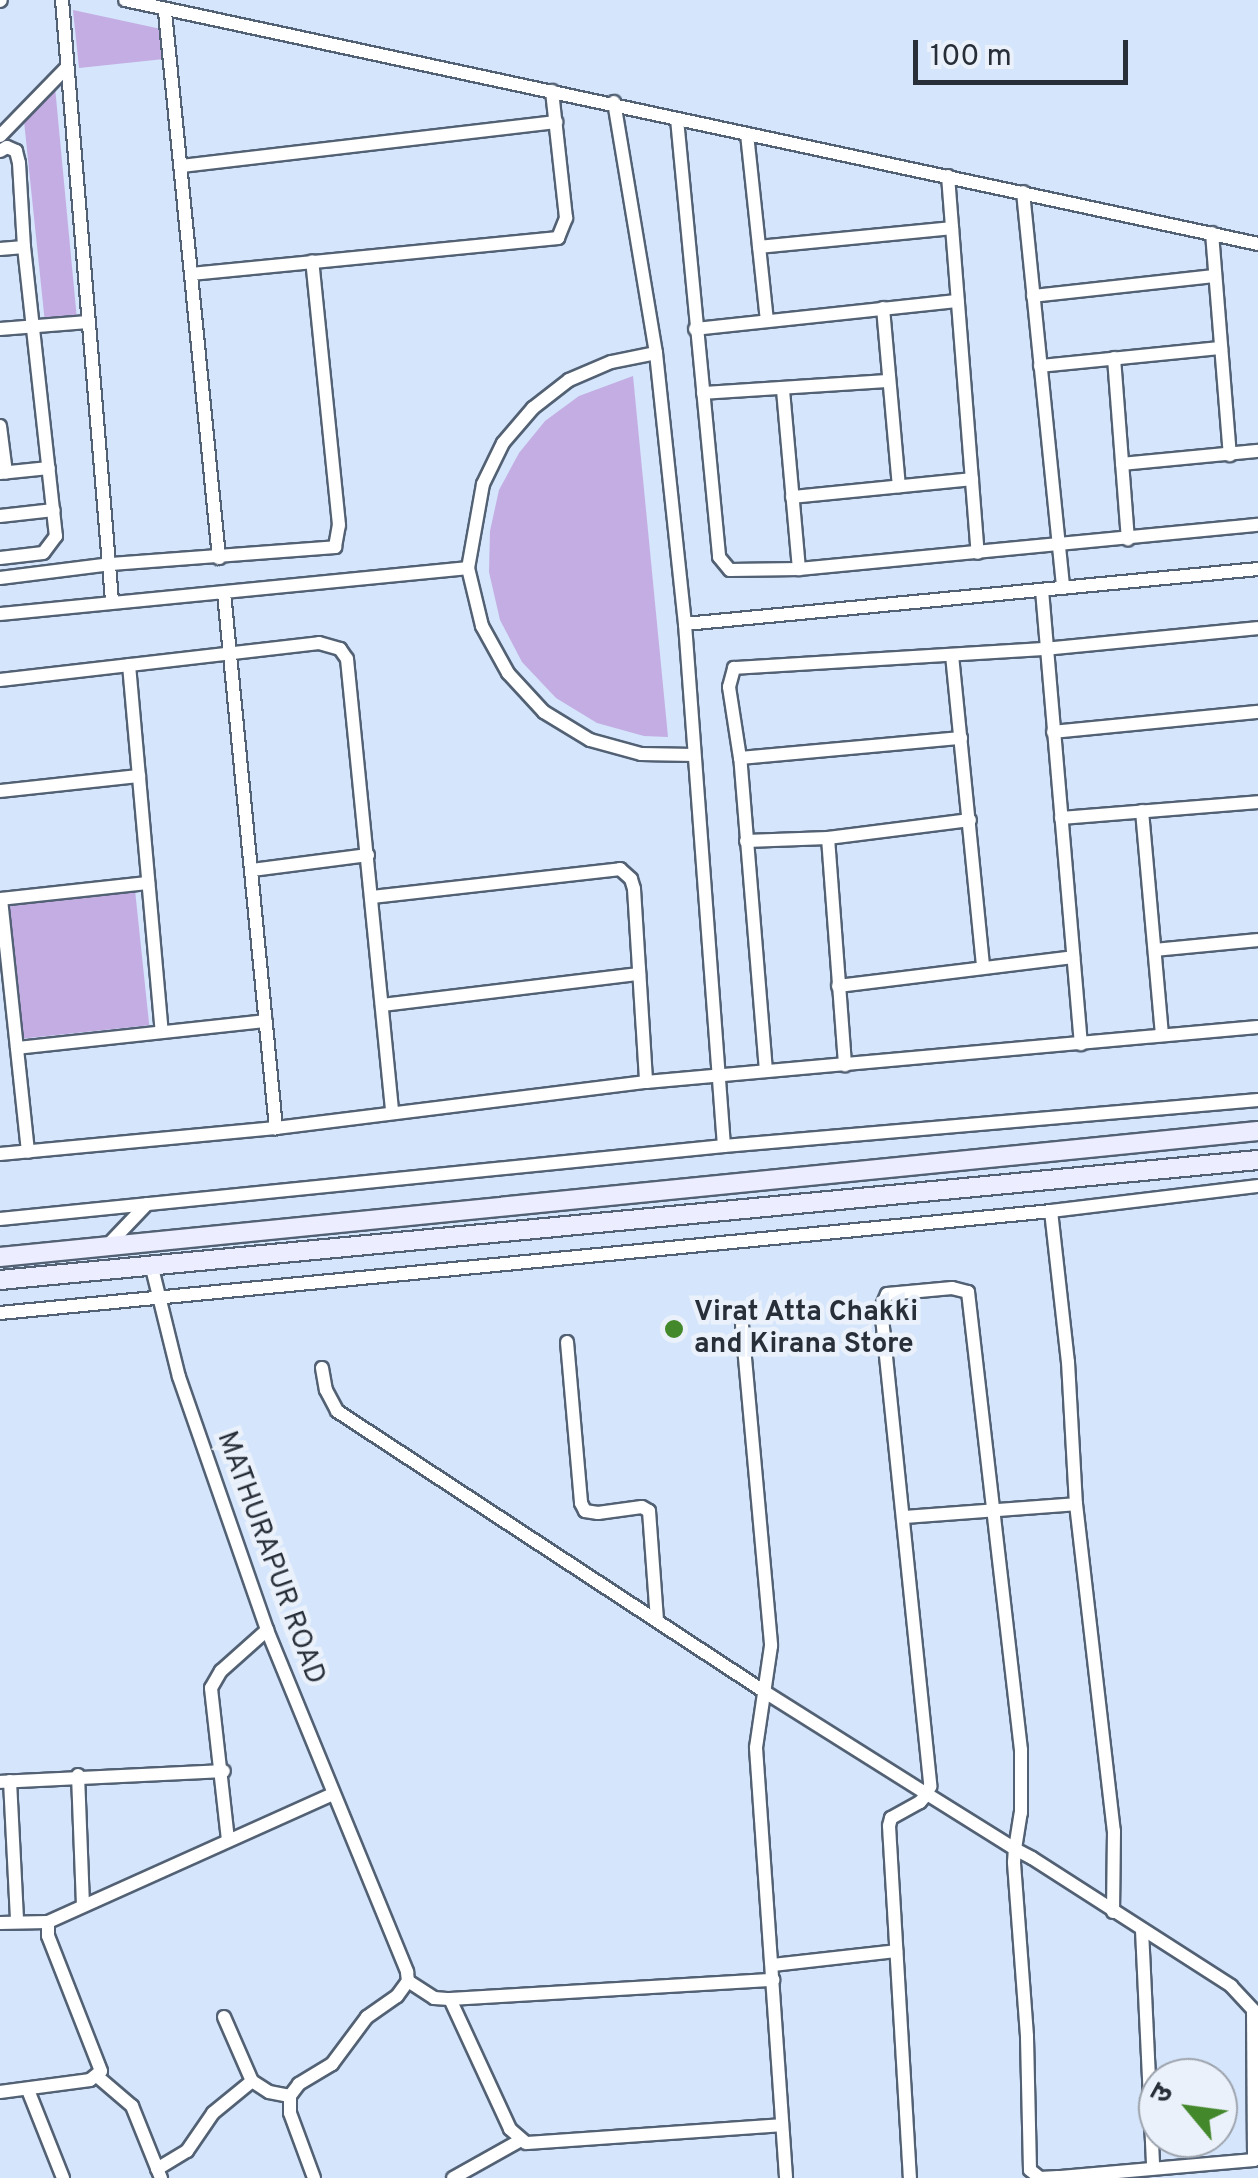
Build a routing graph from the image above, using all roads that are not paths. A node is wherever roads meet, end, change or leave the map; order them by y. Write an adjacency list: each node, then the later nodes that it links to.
1 (62, 0): 4 (street)
2 (125, 0): 3 (street)
3 (166, 12): 5 (street); 12 (street)
4 (67, 67): 10 (street); 28 (street)
5 (552, 91): 6 (street); 8 (street)
6 (614, 102): 7 (street); 33 (street)
7 (676, 118): 9 (street); 31 (street)
8 (556, 122): 12 (street); 21 (street)
9 (747, 134): 13 (street); 19 (street)
10 (0, 136)
11 (0, 151): 18 (street)
12 (181, 166): 22 (street)
13 (948, 176): 14 (street); 15 (street)
14 (1024, 192): 16 (street); 24 (street)
15 (952, 228): 19 (street); 25 (street)
16 (1212, 233): 17 (street); 23 (street)
17 (1258, 244)
18 (24, 247): 20 (street); 29 (street)
19 (760, 247): 27 (street)
20 (0, 249)
21 (312, 261): 22 (street); 55 (street)
22 (191, 274): 55 (street)
23 (1216, 276): 24 (street); 32 (street)
24 (1033, 296): 35 (street)
25 (958, 301): 26 (street); 45 (street)
26 (883, 308): 27 (street); 36 (street)
27 (767, 320): 31 (street)
28 (88, 322): 29 (street); 56 (street)
29 (34, 325): 30 (street); 43 (street)
30 (0, 329)
31 (696, 330): 38 (street)
32 (1221, 348): 34 (street); 41 (street)
33 (656, 353): 57 (street); 66 (street)
34 (1114, 358): 35 (street); 42 (street)
35 (1040, 366): 52 (street)
36 (890, 381): 37 (street); 46 (street)
37 (783, 390): 38 (street); 47 (street)
38 (703, 393): 58 (street)
39 (0, 426): 44 (street)
40 (1258, 452): 41 (street)
41 (1230, 455): 42 (street)
42 (1122, 464): 51 (street)
43 (49, 468): 44 (street); 48 (street)
44 (3, 473)
45 (972, 479): 46 (street); 53 (street)
46 (898, 486): 47 (street)
47 (792, 497): 58 (street)
48 (54, 510): 49 (street); 54 (street)
49 (0, 516)
50 (1258, 525): 51 (street)
51 (1128, 539): 52 (street)
52 (1057, 545): 53 (street); 61 (street)
53 (978, 552): 58 (street)
54 (0, 558)
55 (219, 558): 56 (street)
56 (111, 564): 60 (street); 64 (street)
57 (468, 568): 63 (street); 76 (street)
58 (799, 569)
59 (1258, 569): 61 (street)
60 (0, 578)
61 (1063, 588): 62 (street)
62 (1042, 590): 66 (street); 68 (street)
63 (224, 593): 64 (street); 69 (street)
64 (112, 602): 65 (street)
65 (0, 614)
66 (684, 624): 76 (street)
67 (1258, 628): 68 (street)
68 (1045, 649): 70 (street); 74 (street)
69 (232, 654): 71 (street); 86 (street); 87 (street)
70 (952, 654): 75 (street); 77 (street)
71 (128, 665): 72 (street); 78 (street)
72 (0, 680)
73 (1258, 712): 74 (street)
74 (1052, 732): 82 (street)
75 (960, 738): 77 (street); 83 (street)
76 (694, 755): 106 (street)
77 (740, 758): 85 (street)
78 (139, 776): 79 (street); 88 (street)
79 (0, 791)
80 (1258, 802): 81 (street)
81 (1142, 811): 82 (street); 92 (street)
82 (1060, 818): 93 (street)
83 (970, 820): 84 (street); 94 (street)
84 (828, 838): 85 (street); 96 (street)
85 (746, 841): 105 (street)
86 (368, 854): 87 (street); 89 (street)
87 (252, 870): 98 (street)
88 (148, 883): 90 (street); 100 (street)
89 (372, 898): 95 (street); 97 (street)
90 (0, 899): 103 (street)
91 (1258, 940): 92 (street)
92 (1155, 950): 101 (street)
93 (1074, 958): 94 (street); 102 (street)
94 (983, 965): 96 (street)
95 (639, 974): 97 (street); 107 (street)
96 (838, 986): 104 (street)
97 (382, 1005): 109 (street)
98 (266, 1021): 100 (street); 110 (street)
99 (1258, 1026): 101 (street)
100 (162, 1032): 103 (street)
101 (1162, 1035): 102 (street)
102 (1082, 1044): 104 (street)
103 (17, 1048): 113 (street)
104 (845, 1065): 105 (street)
105 (766, 1071): 106 (street)
106 (720, 1076): 107 (street); 112 (street)
107 (646, 1082): 109 (street)
108 (1258, 1100): 112 (street)
109 (392, 1111): 110 (street)
110 (276, 1128): 113 (street)
111 (1258, 1131): 120 (street)
112 (724, 1146): 117 (street)
113 (28, 1152): 114 (street)
114 (0, 1154)
115 (1258, 1160): 122 (street)
116 (1258, 1186): 118 (street)
117 (148, 1204): 119 (street); 120 (street)
118 (1051, 1212): 124 (street); 129 (street)
119 (0, 1219)
120 (107, 1246): 121 (street)
121 (0, 1257)
122 (151, 1264): 123 (street); 124 (street, MATHURAPUR ROAD)
123 (0, 1280)
124 (159, 1299): 125 (street); 133 (street, MATHURAPUR ROAD)
125 (0, 1313)
126 (742, 1325): 134 (street)
127 (567, 1342): 132 (street)
128 (322, 1368): 132 (street)
129 (1076, 1504): 130 (street); 143 (street)
130 (994, 1511): 131 (street); 131 (street); 141 (street)
131 (904, 1516): 138 (street)
132 (657, 1621): 134 (street)
133 (266, 1630): 135 (street); 139 (street, MATHURAPUR ROAD)
134 (765, 1692): 138 (street); 149 (street)
135 (224, 1771): 136 (street); 140 (street)
136 (78, 1775): 137 (street); 142 (street)
137 (5, 1781): 144 (street)
138 (927, 1794): 141 (street); 148 (street)
139 (331, 1795): 140 (street); 150 (street, MATHURAPUR ROAD)
140 (228, 1840): 142 (street)
141 (1015, 1849): 143 (street); 160 (street)
142 (82, 1906): 145 (street)
143 (1114, 1912): 147 (street)
144 (17, 1921): 145 (street); 146 (street)
145 (48, 1922): 153 (street)
146 (0, 1923)
147 (1142, 1930): 160 (street); 160 (street)
148 (896, 1951): 149 (street); 166 (street)
149 (773, 1973): 151 (street); 158 (street)
150 (408, 1981): 151 (street); 157 (street)
151 (450, 1999): 159 (street)
152 (224, 2017): 154 (street)
153 (98, 2077): 155 (street); 161 (street)
154 (252, 2081): 157 (street); 161 (street)
155 (28, 2090): 156 (street); 162 (street)
156 (0, 2092)
157 (290, 2096): 163 (street)
158 (781, 2125): 159 (street); 165 (street)
159 (522, 2140): 164 (street)
160 (1153, 2166)
161 (159, 2174)
162 (63, 2178)
163 (314, 2178)
164 (453, 2178)
165 (786, 2178)
166 (910, 2178)

